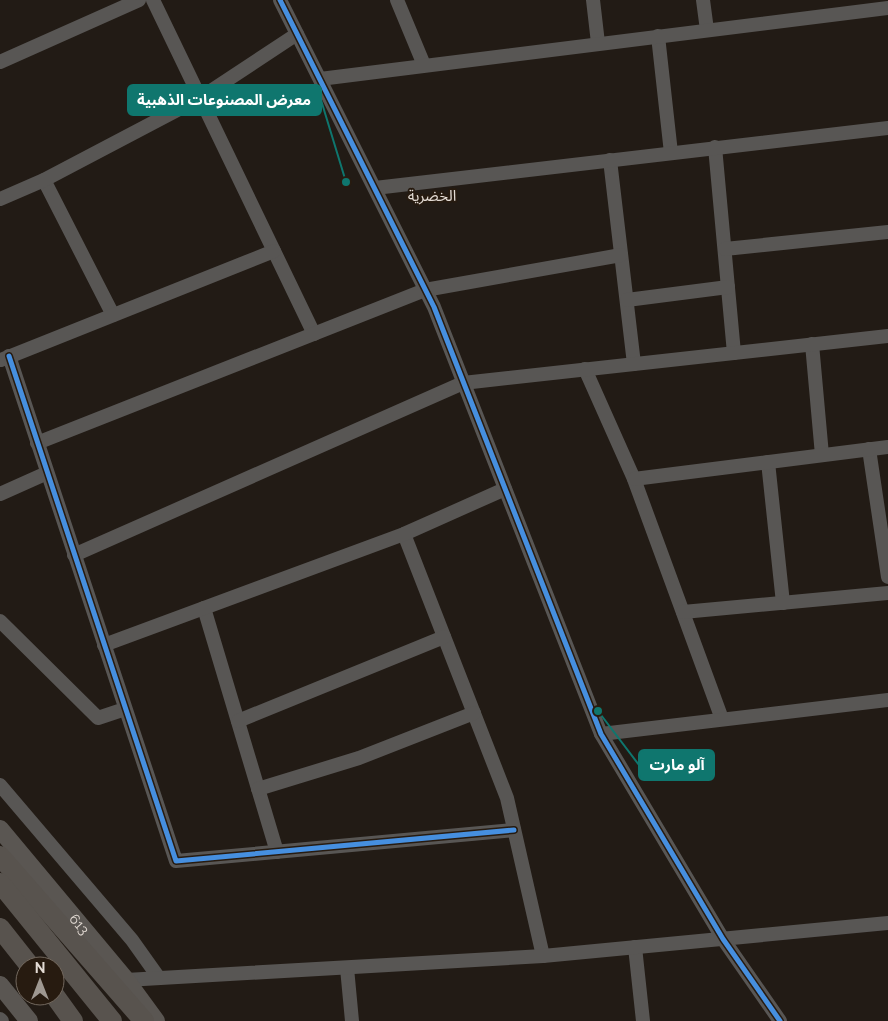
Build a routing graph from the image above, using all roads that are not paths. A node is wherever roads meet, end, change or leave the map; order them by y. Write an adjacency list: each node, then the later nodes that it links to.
1 (139, 0): 12 (street)
2 (153, 0): 15 (street)
3 (280, 0): 9 (street)
4 (397, 0): 13 (street)
5 (593, 0): 11 (street)
6 (703, 0): 8 (street)
7 (882, 6): 8 (street)
8 (707, 30): 10 (street)
9 (297, 34): 14 (street); 15 (street)
10 (658, 36): 11 (street); 18 (street)
11 (598, 43): 13 (street)
12 (0, 62)
13 (424, 66): 14 (street)
14 (320, 79): 21 (street)
15 (200, 98): 20 (street); 25 (street)
16 (888, 128): 17 (street)
17 (716, 147): 18 (street); 24 (street)
18 (671, 153): 19 (street)
19 (610, 160): 21 (street); 26 (street)
20 (44, 180): 22 (street); 30 (street)
21 (374, 188): 28 (street)
22 (0, 199)
23 (888, 232): 24 (street)
24 (725, 249): 27 (street)
25 (274, 251): 30 (street); 31 (street)
26 (621, 255): 28 (street); 29 (street)
27 (728, 287): 29 (street); 34 (street)
28 (425, 290): 31 (street); 38 (street)
29 (626, 300): 36 (street)
30 (113, 315): 35 (street)
31 (314, 334): 39 (street)
32 (888, 336): 33 (street)
33 (812, 344): 34 (street); 42 (street)
34 (734, 353): 36 (street)
35 (4, 358): 39 (street)
36 (634, 364): 37 (street)
37 (585, 369): 38 (street); 45 (street)
38 (464, 383): 46 (street); 49 (street)
39 (37, 443): 44 (street)
40 (888, 447): 41 (street)
41 (870, 449): 42 (street); 50 (street)
42 (822, 455): 43 (street)
43 (768, 462): 45 (street); 52 (street)
44 (47, 473): 47 (street); 49 (street)
45 (634, 479): 54 (street)
46 (505, 489): 48 (street); 63 (street)
47 (0, 494)
48 (404, 534): 53 (street); 56 (street)
49 (74, 555): 57 (street)
50 (888, 577)
51 (888, 593): 52 (street)
52 (783, 603): 54 (street)
53 (204, 608): 57 (street); 62 (street)
54 (683, 612): 61 (street)
55 (0, 620): 59 (street)
56 (444, 637): 60 (street); 62 (street)
57 (104, 645): 59 (street)
58 (888, 700): 61 (street)
59 (125, 709): 68 (street)
60 (474, 713): 65 (street); 67 (street)
61 (722, 719): 63 (street)
62 (238, 721): 65 (street)
63 (601, 734): 73 (street)
64 (0, 785): 80 (street)
65 (258, 789): 68 (street)
66 (0, 828): 81 (main road, 613)
67 (514, 830): 68 (street); 77 (street)
68 (277, 852)
69 (0, 856): 87 (highway)
70 (0, 883): 86 (highway)
71 (888, 923): 73 (street)
72 (0, 928): 76 (highway)
73 (723, 939): 75 (street); 91 (street)
74 (0, 941): 78 (highway)
75 (635, 947): 77 (street); 90 (street)
76 (22, 956)
77 (543, 956): 79 (street)
78 (15, 957)
79 (347, 968): 80 (street); 89 (street)
80 (159, 978): 81 (street)
81 (126, 980): 88 (main road, 613)
82 (0, 985): 84 (main road)
83 (62, 1006): 85 (highway)
84 (29, 1021)
85 (73, 1021)
86 (112, 1021)
87 (144, 1021)
88 (156, 1021)
89 (352, 1021)
90 (643, 1021)
91 (780, 1021)

